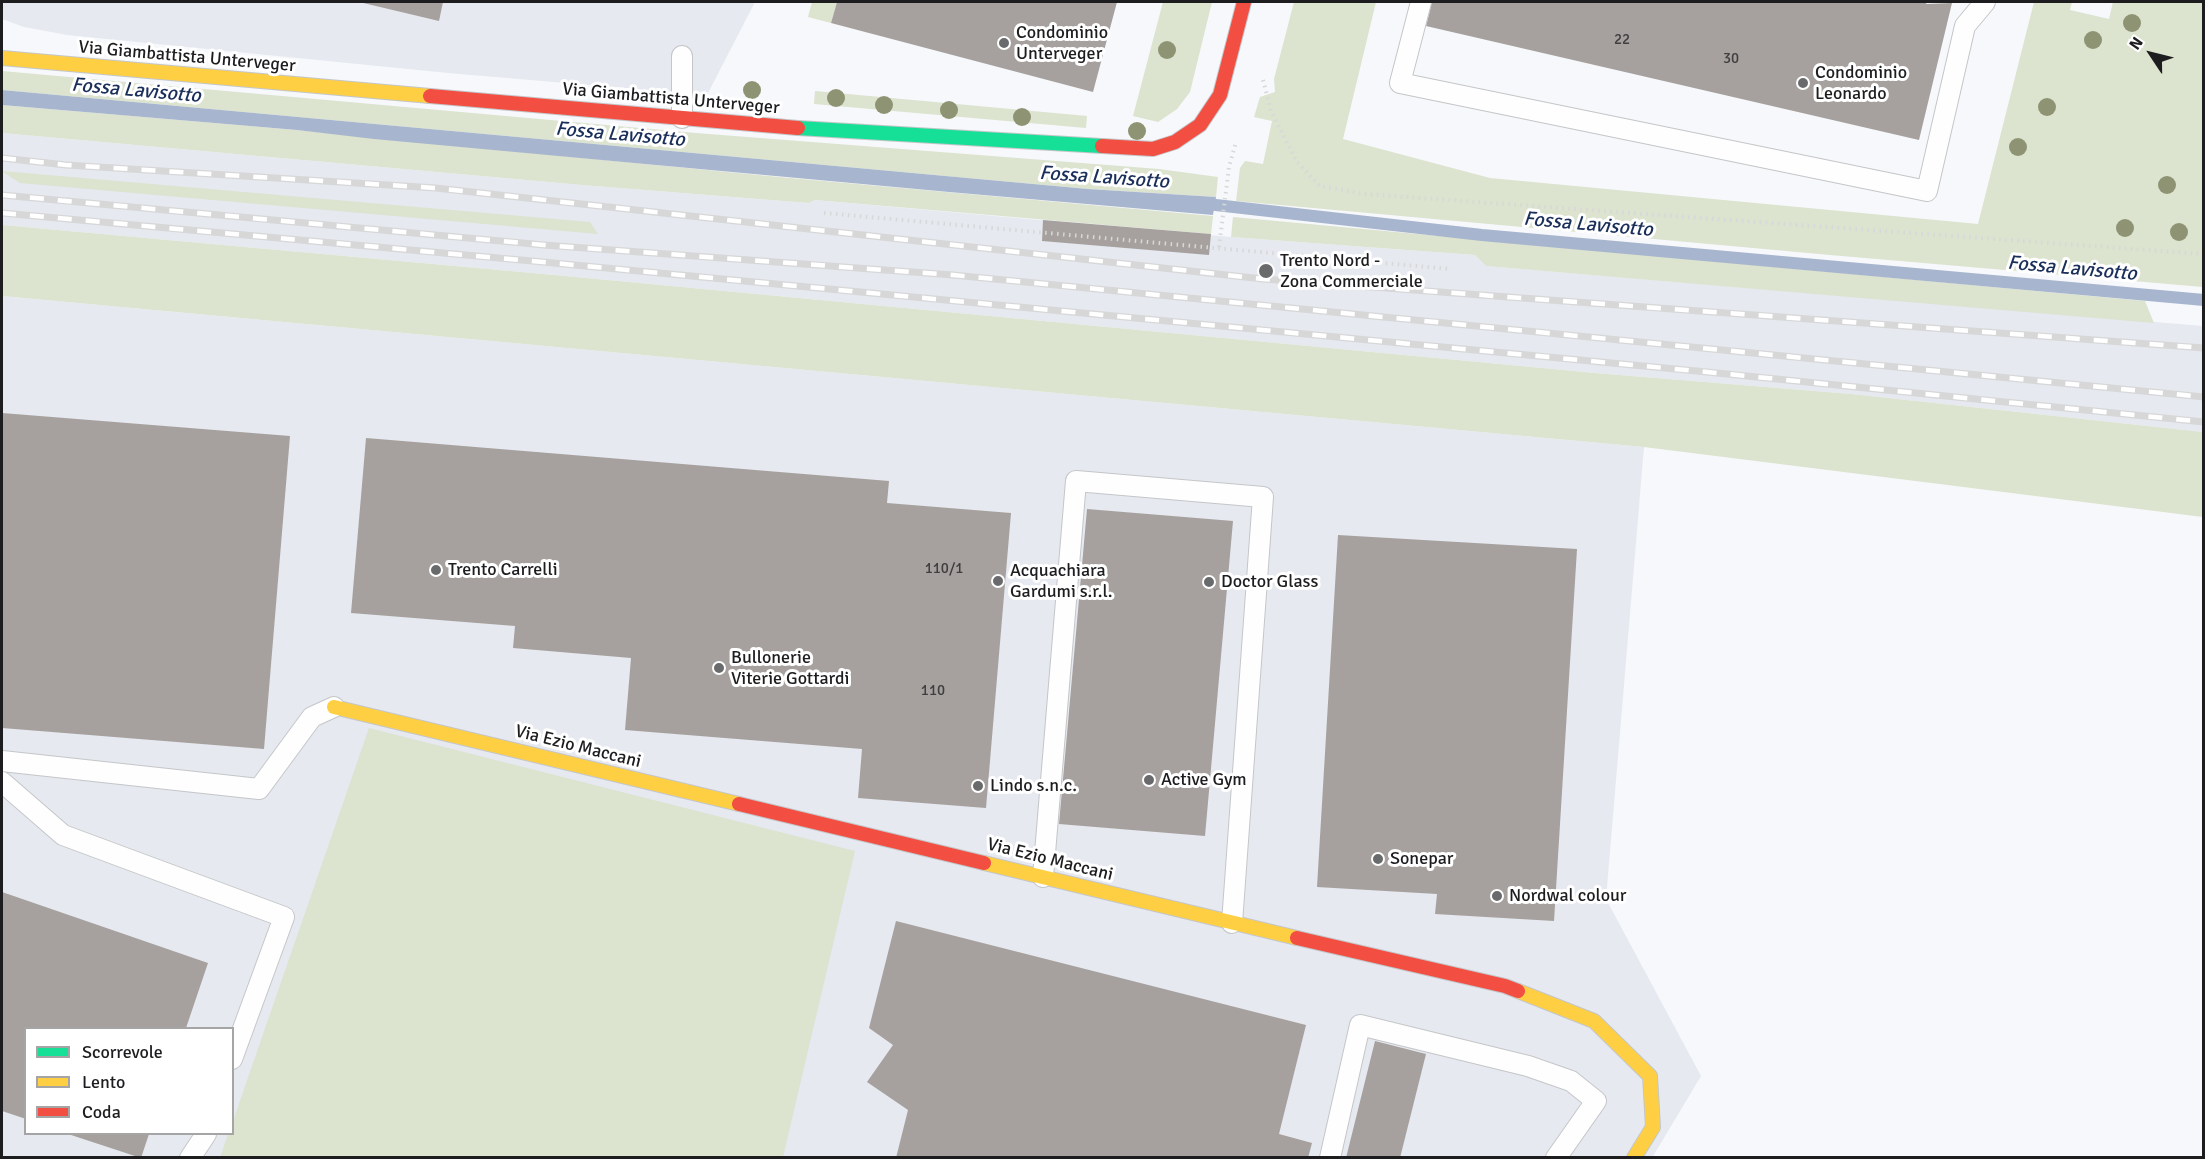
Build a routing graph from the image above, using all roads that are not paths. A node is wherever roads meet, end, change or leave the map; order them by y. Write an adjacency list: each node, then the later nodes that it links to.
1 (1244, 2): 6 (street, Via Giambattista Unterveger)
2 (1421, 2): 3 (lane)
3 (1985, 2)
4 (682, 56): 6 (lane)
5 (2, 58): 6 (street, Via Giambattista Unterveger)
6 (682, 118)
7 (334, 707): 8 (lane); 10 (street, Via Ezio Maccani)
8 (2, 761)
9 (2, 782): 12 (lane)
10 (1043, 877): 11 (street, Via Ezio Maccani); 11 (lane)
11 (1232, 923): 17 (street, Via Ezio Maccani)
12 (234, 1054)
13 (205, 1135): 14 (lane)
14 (190, 1158)
15 (1330, 1158): 16 (lane)
16 (1556, 1158)
17 (1634, 1158)

